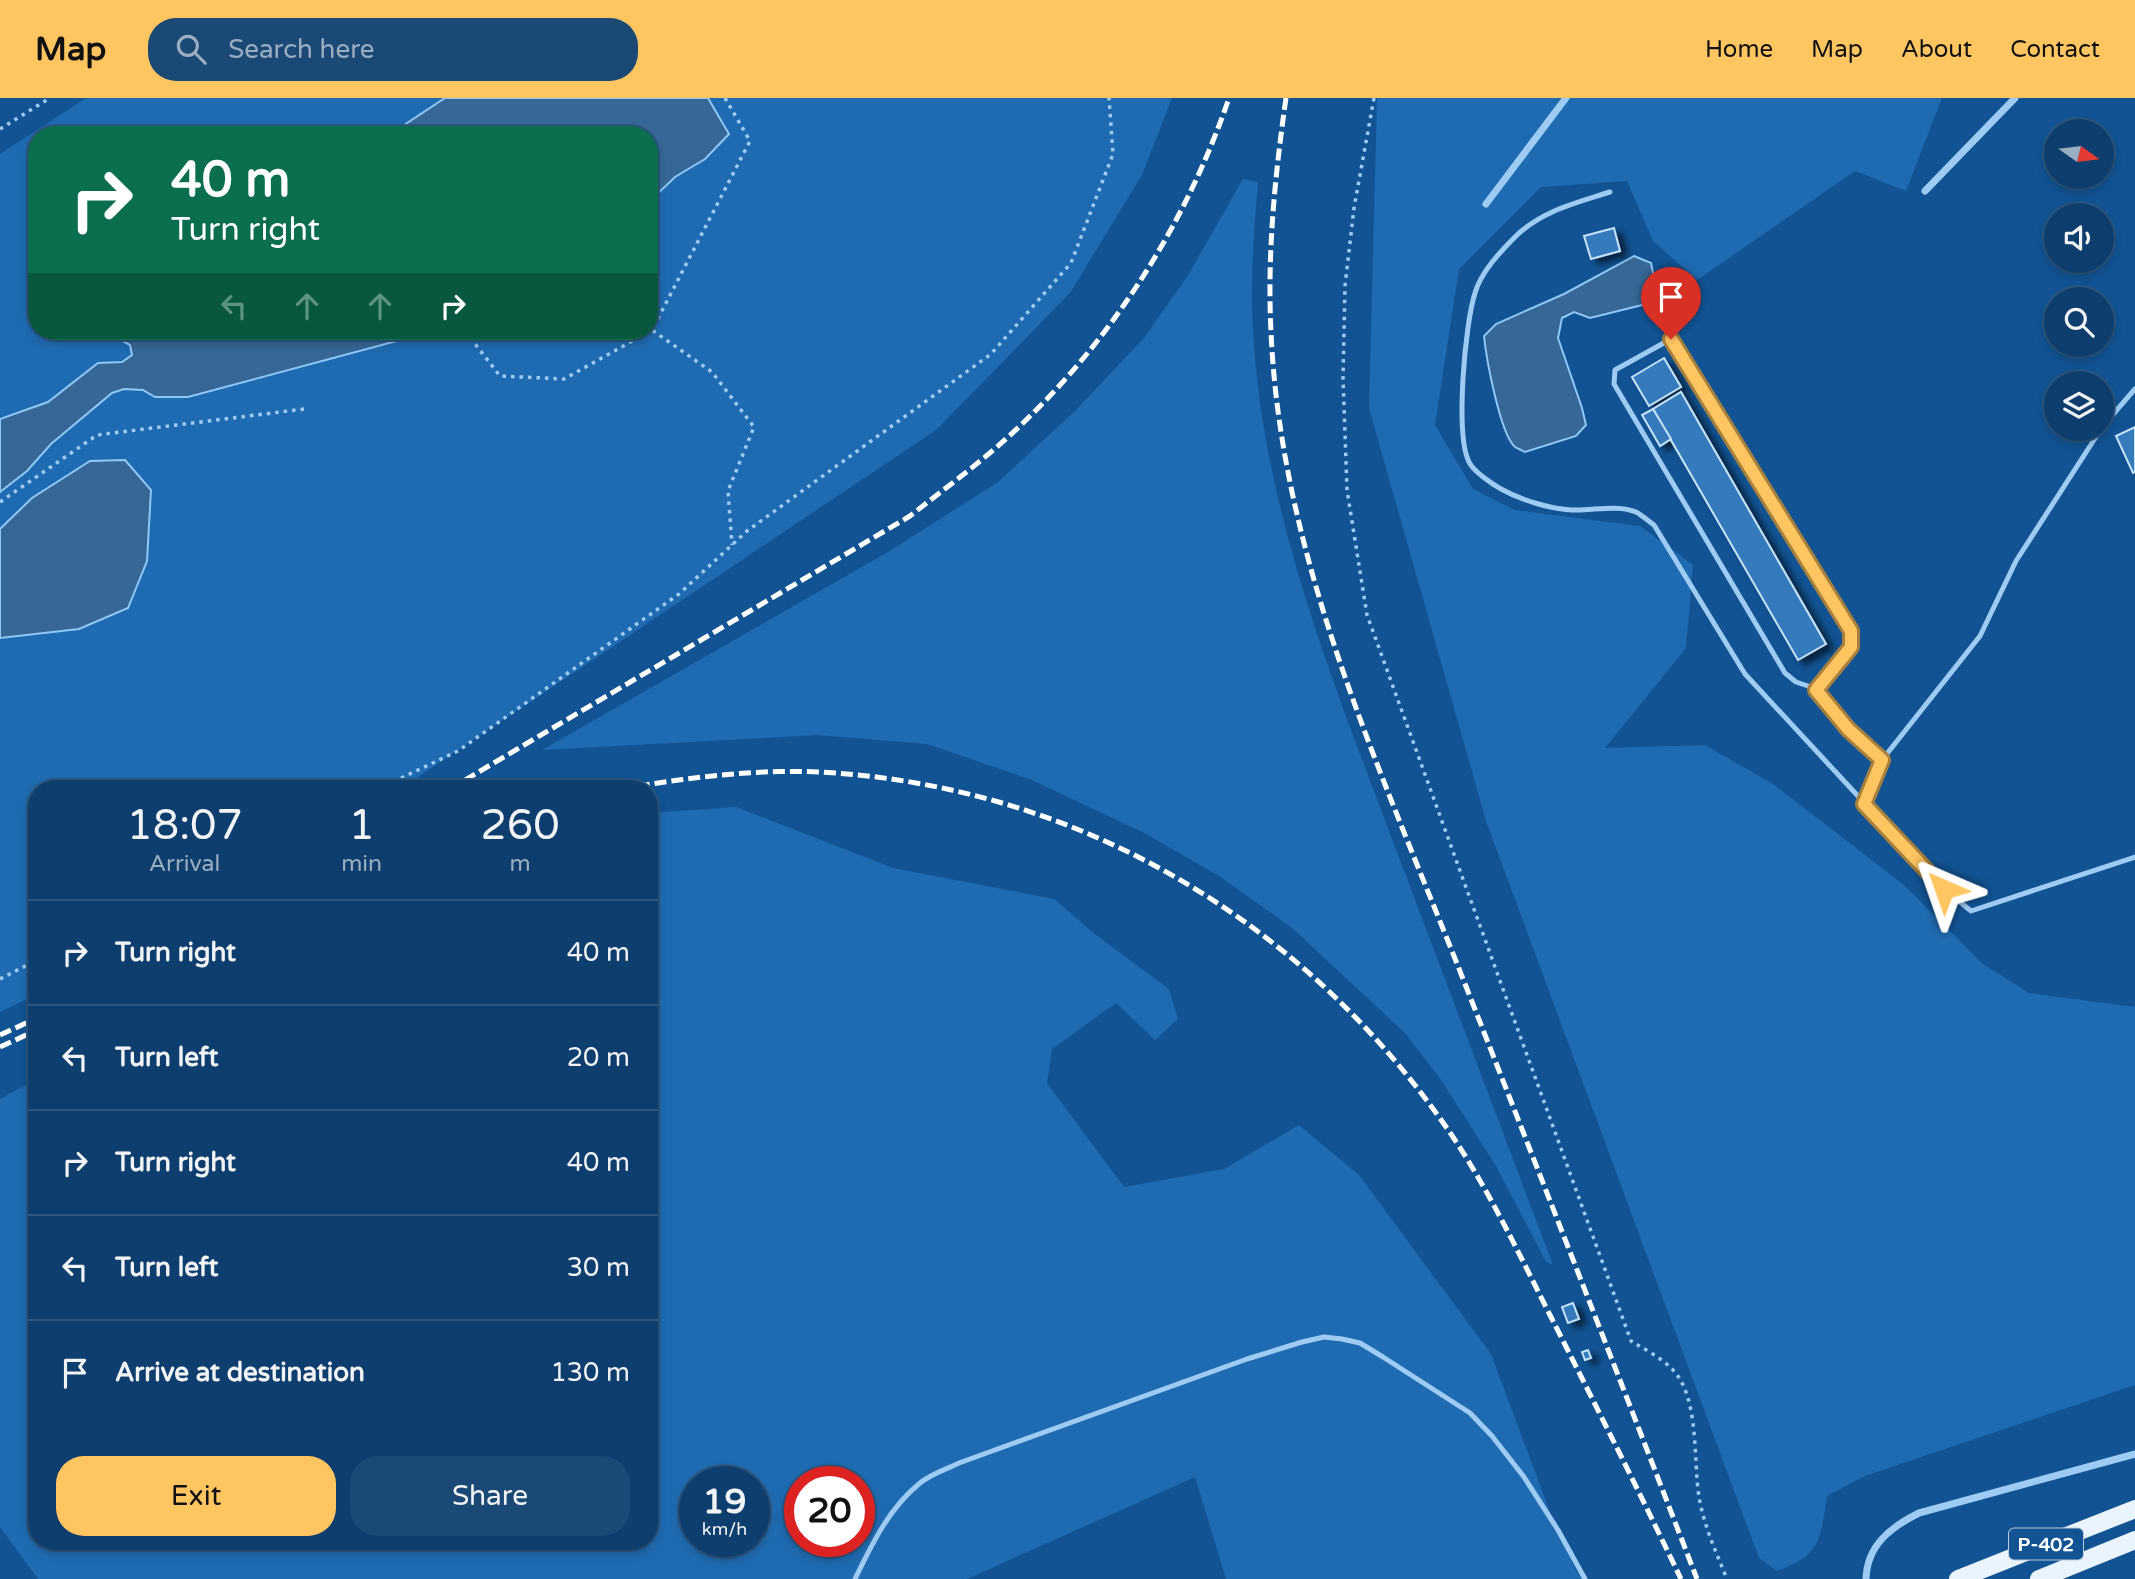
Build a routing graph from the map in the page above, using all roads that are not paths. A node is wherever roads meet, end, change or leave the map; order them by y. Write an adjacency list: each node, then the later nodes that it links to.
1 (1566, 98): 5 (street)
2 (2015, 98): 3 (street)
3 (1925, 191)
4 (1610, 192): 11 (lane)
5 (1486, 204)
6 (2135, 389): 7 (lane)
7 (2114, 413)
8 (2093, 441): 10 (lane)
9 (1816, 690): 9 (lane); 10 (lane)
10 (1882, 760): 11 (lane)
11 (1864, 804): 12 (lane)
12 (2135, 857)
13 (2135, 1454): 18 (street)
14 (2135, 1509): 19 (main road, Р-402)
15 (2135, 1540): 20 (main road, Р-402)
16 (855, 1579): 17 (lane)
17 (1585, 1579)
18 (1866, 1579)
19 (1958, 1579)
20 (2039, 1579)

